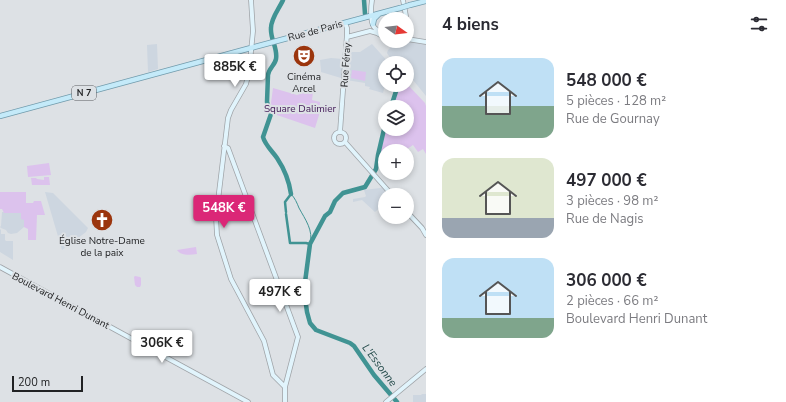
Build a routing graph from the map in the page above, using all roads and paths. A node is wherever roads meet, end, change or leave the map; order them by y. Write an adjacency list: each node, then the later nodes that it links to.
1 (251, 0): 18 (street)
2 (372, 0): 8 (street)
3 (403, 0): 6 (street)
4 (426, 1): 5 (main road, N 7, bridge)
5 (384, 12)
6 (405, 12)
7 (378, 13): 8 (main road, N 7)
8 (371, 14): 10 (main road, Rue de Paris / N 7); 11 (street)
9 (378, 15): 11 (main road)
10 (345, 23): 15 (street, Rue Féray); 18 (main road, Rue de Paris / N 7)
11 (373, 26): 12 (street); 13 (street)
12 (378, 29)
13 (370, 32): 14 (street); 15 (street)
14 (378, 34)
15 (347, 37): 20 (street, Rue Féray)
16 (414, 40): 17 (street)
17 (426, 42)
18 (251, 48): 19 (main road, Rue de Paris / N 7); 22 (street)
19 (0, 116)
20 (340, 132): 21 (street); 21 (street)
21 (345, 142): 23 (street)
22 (224, 146): 28 (street); 28 (street)
23 (386, 188)
24 (414, 219): 25 (street)
25 (426, 235)
26 (0, 267): 29 (street, Boulevard Henri Dunant)
27 (426, 369): 31 (street)
28 (285, 387): 30 (street)
29 (248, 402)
30 (285, 402)
31 (386, 402)

